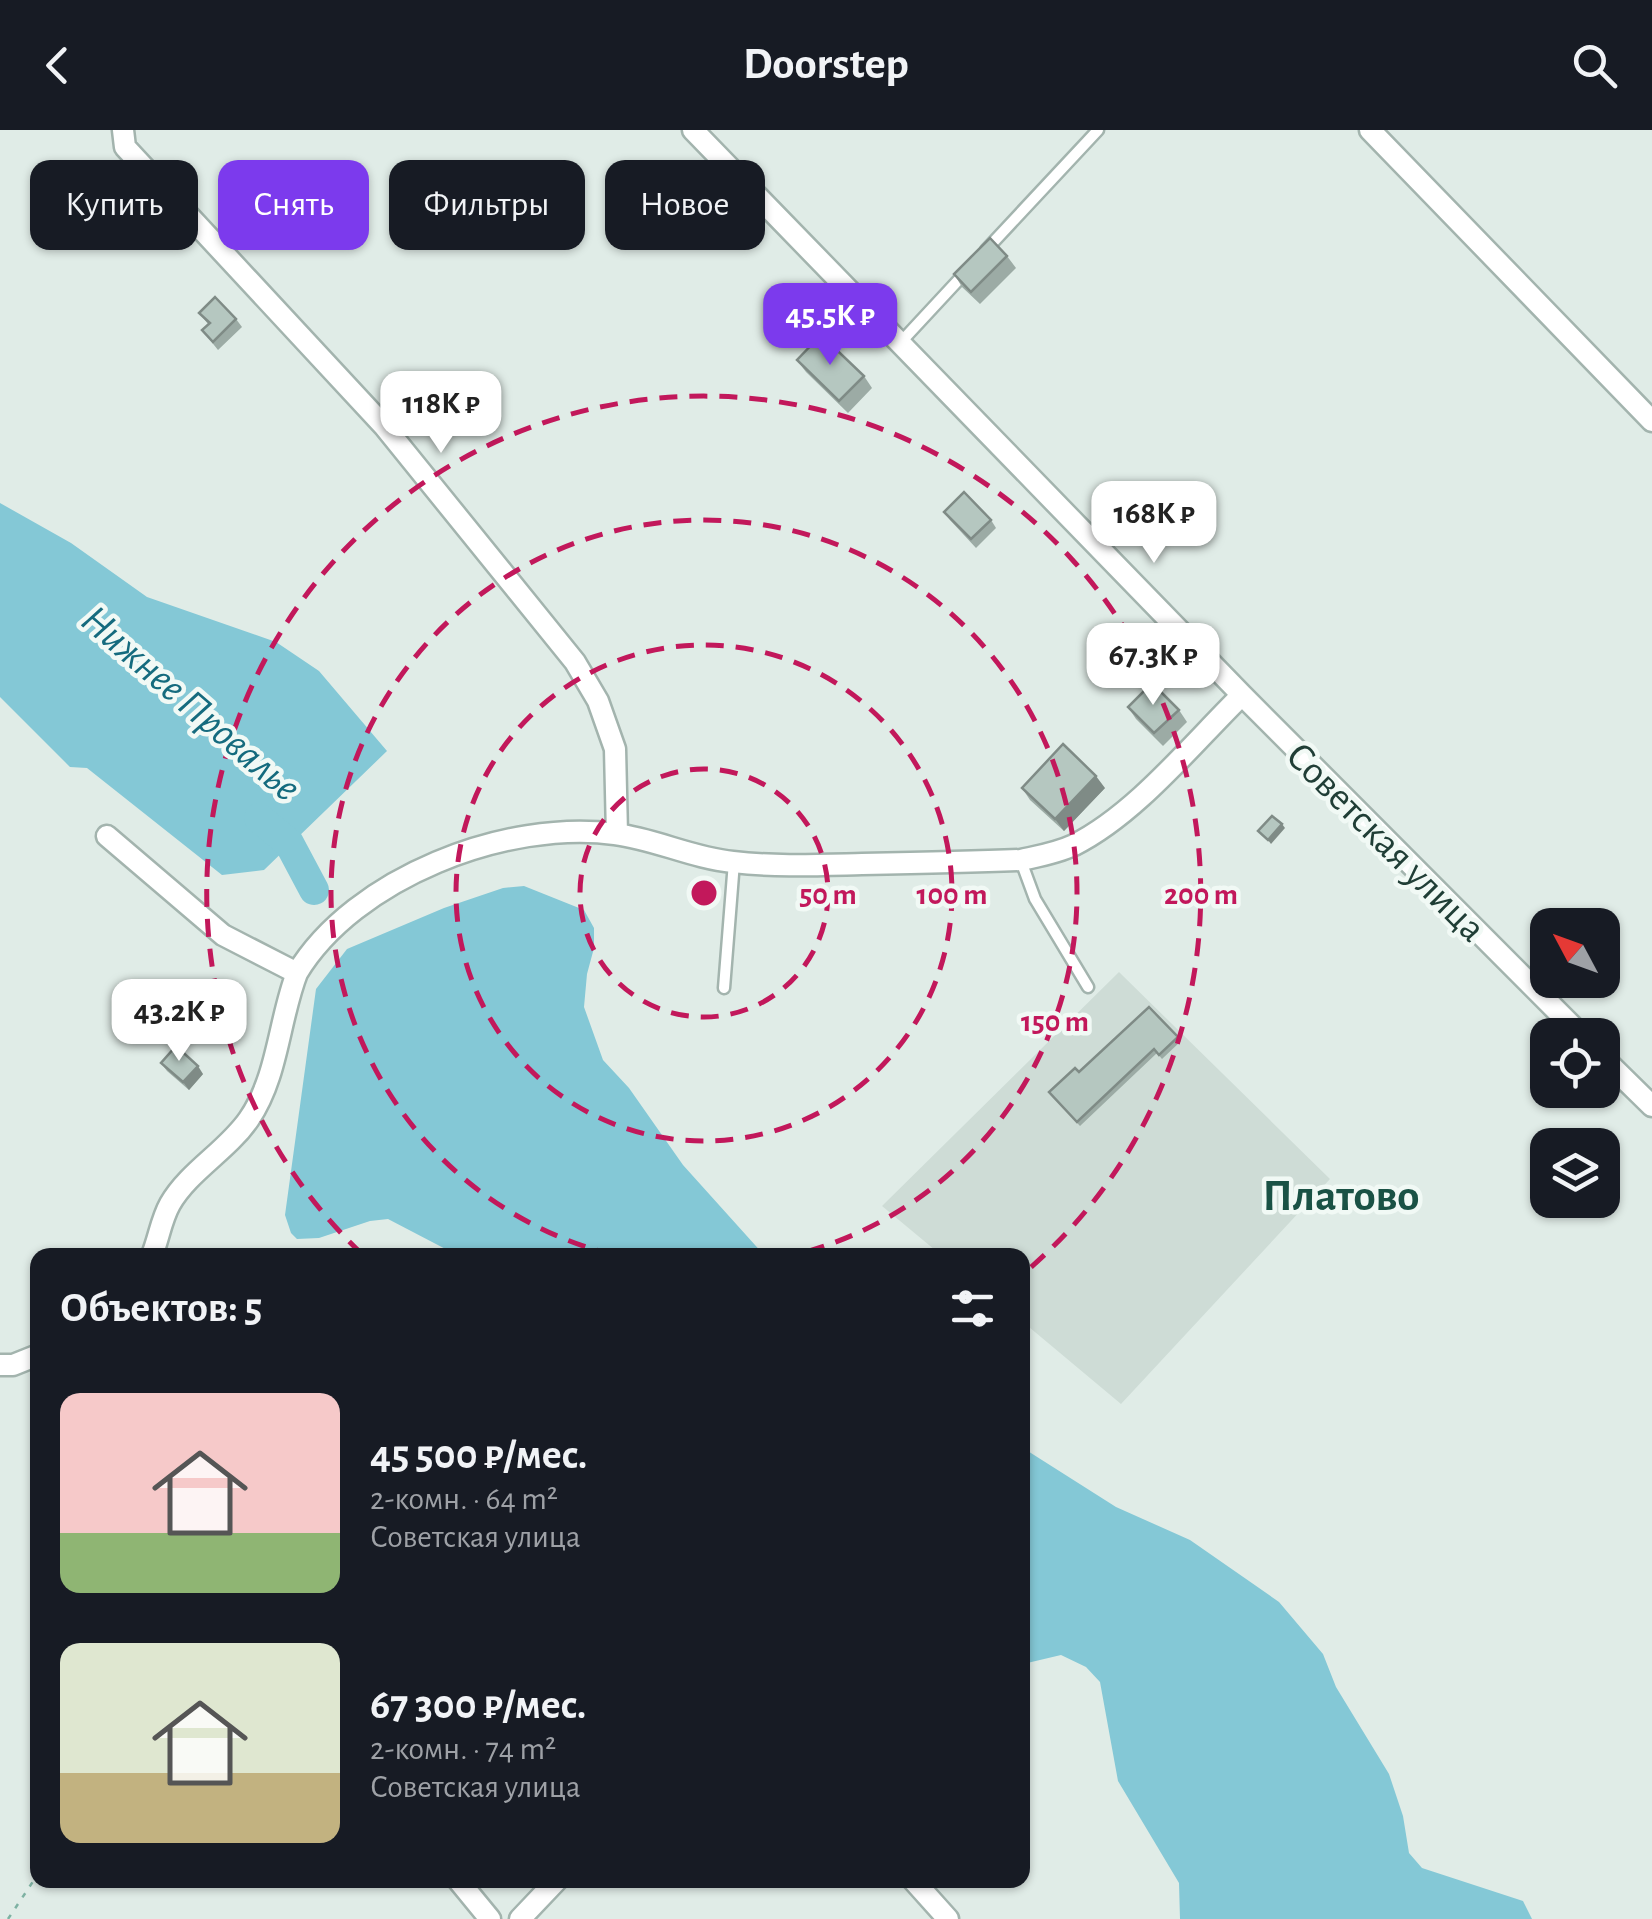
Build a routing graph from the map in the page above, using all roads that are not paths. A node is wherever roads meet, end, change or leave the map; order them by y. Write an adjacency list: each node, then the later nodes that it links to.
1 (123, 130): 8 (street)
2 (693, 130): 5 (street, Советская улица)
3 (1098, 130): 5 (lane)
4 (1370, 130): 6 (street)
5 (900, 343): 7 (street, Советская улица)
6 (1652, 421)
7 (1242, 695): 10 (street); 15 (street, Советская улица)
8 (617, 834): 11 (street); 12 (street)
9 (106, 836): 12 (street)
10 (1021, 860): 11 (street); 13 (lane)
11 (734, 862): 14 (lane)
12 (297, 972): 18 (street)
13 (1088, 987)
14 (724, 988)
15 (1564, 1018)
16 (1620, 1075): 17 (street)
17 (1652, 1106)
18 (155, 1248)
19 (30, 1358): 20 (street)
20 (0, 1365)
21 (465, 1888): 24 (street)
22 (549, 1888): 25 (street)
23 (920, 1888): 26 (street)
24 (490, 1919)
25 (520, 1919)
26 (948, 1919)

